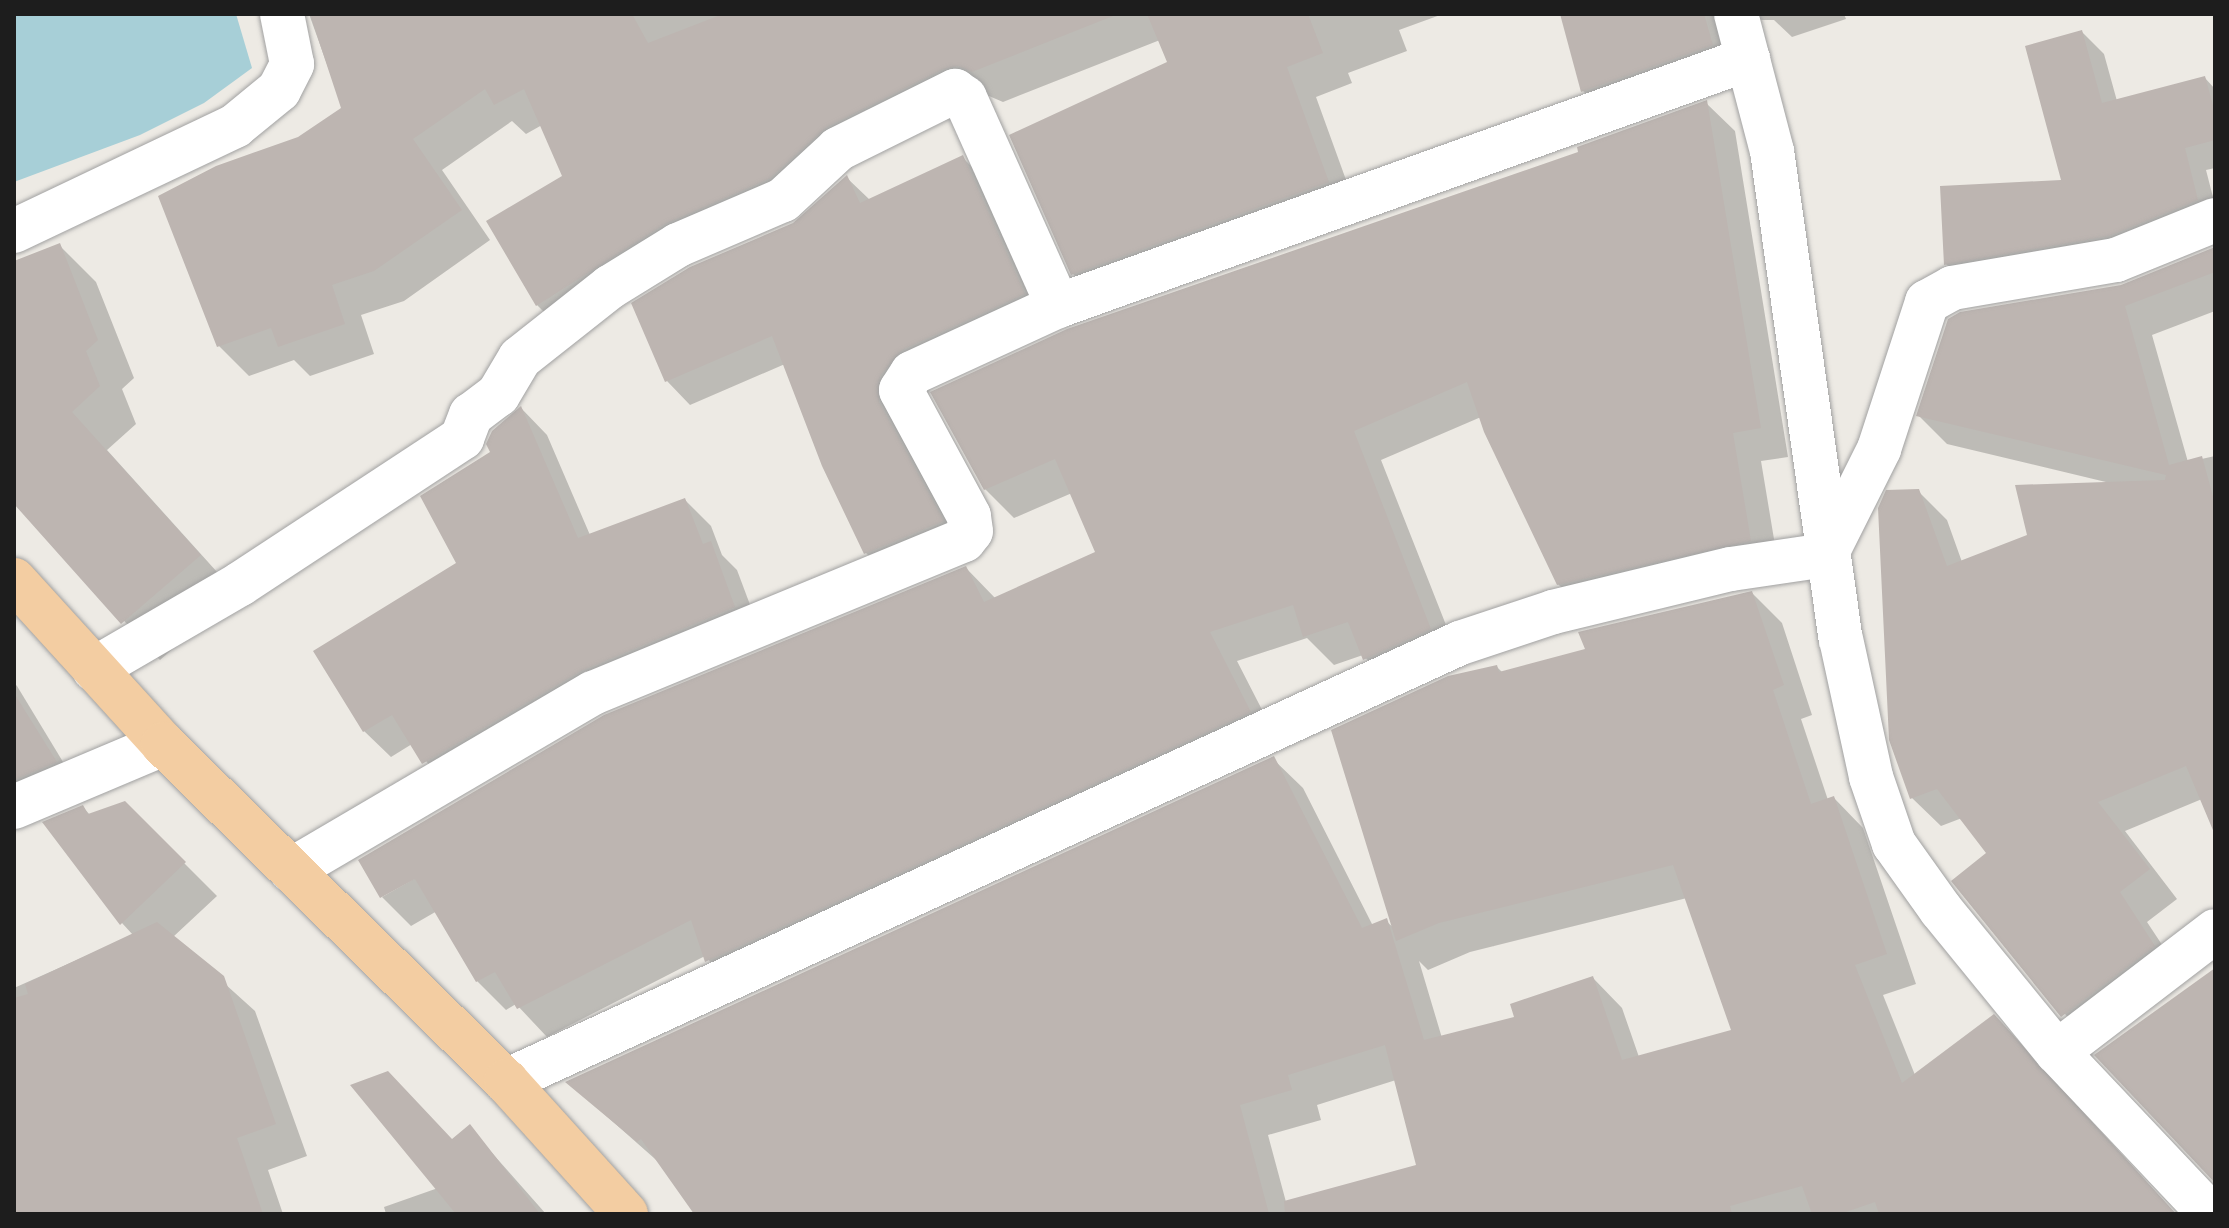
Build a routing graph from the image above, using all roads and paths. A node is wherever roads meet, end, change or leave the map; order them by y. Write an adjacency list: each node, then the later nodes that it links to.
1 (282, 14): 5 (street)
2 (1736, 14): 3 (street)
3 (1748, 59): 6 (street); 7 (street)
4 (2215, 220): 7 (street)
5 (14, 231)
6 (1058, 306): 9 (street); 12 (street)
7 (1826, 555): 14 (street); 15 (street)
8 (14, 580): 9 (main road)
9 (94, 669): 10 (main road)
10 (163, 744): 11 (street); 12 (main road)
11 (14, 807)
12 (291, 870): 15 (main road)
13 (2215, 931): 14 (street)
14 (2057, 1052): 17 (street)
15 (506, 1081): 16 (main road)
16 (626, 1214)
17 (2210, 1214)

